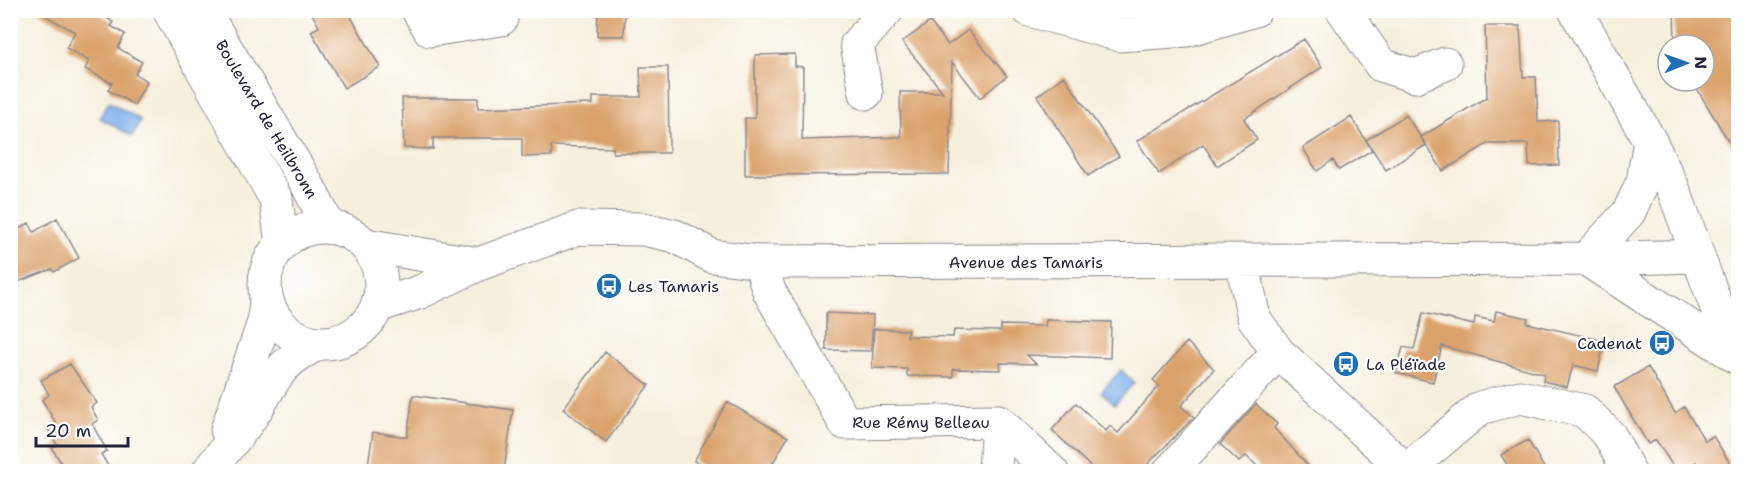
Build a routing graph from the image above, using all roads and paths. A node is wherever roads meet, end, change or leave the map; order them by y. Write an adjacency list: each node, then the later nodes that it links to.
1 (169, 10): 14 (street, Boulevard de Heilbronn)
2 (203, 10): 13 (street, Boulevard de Heilbronn)
3 (418, 10): 9 (street)
4 (887, 10): 11 (street)
5 (1029, 10): 6 (street)
6 (1255, 10)
7 (1343, 10): 10 (street)
8 (1575, 10): 12 (street)
9 (501, 19)
10 (1445, 64)
11 (866, 93)
12 (1650, 141): 16 (street); 17 (street)
13 (330, 227): 14 (street); 15 (street)
14 (282, 244): 21 (street)
15 (365, 245): 20 (street, Avenue des Tamaris); 22 (street)
16 (1698, 256): 17 (street, Avenue des Tamaris); 25 (street)
17 (1586, 259): 18 (street, Avenue des Tamaris); 25 (street)
18 (1242, 261): 19 (street, Avenue des Tamaris); 24 (street)
19 (760, 262): 20 (street, Avenue des Tamaris); 26 (street, Rue Rémy Belleau)
20 (479, 264): 22 (street, Avenue des Tamaris)
21 (266, 299): 23 (street); 27 (street)
22 (377, 306): 23 (street)
23 (320, 343): 27 (street)
24 (1278, 352): 30 (street); 31 (street)
25 (1738, 358)
26 (998, 421): 28 (street); 29 (street, Rue Rémy Belleau)
27 (212, 466)
28 (995, 471)
29 (1052, 471)
30 (1169, 471)
31 (1407, 471): 32 (street)
32 (1629, 471)

